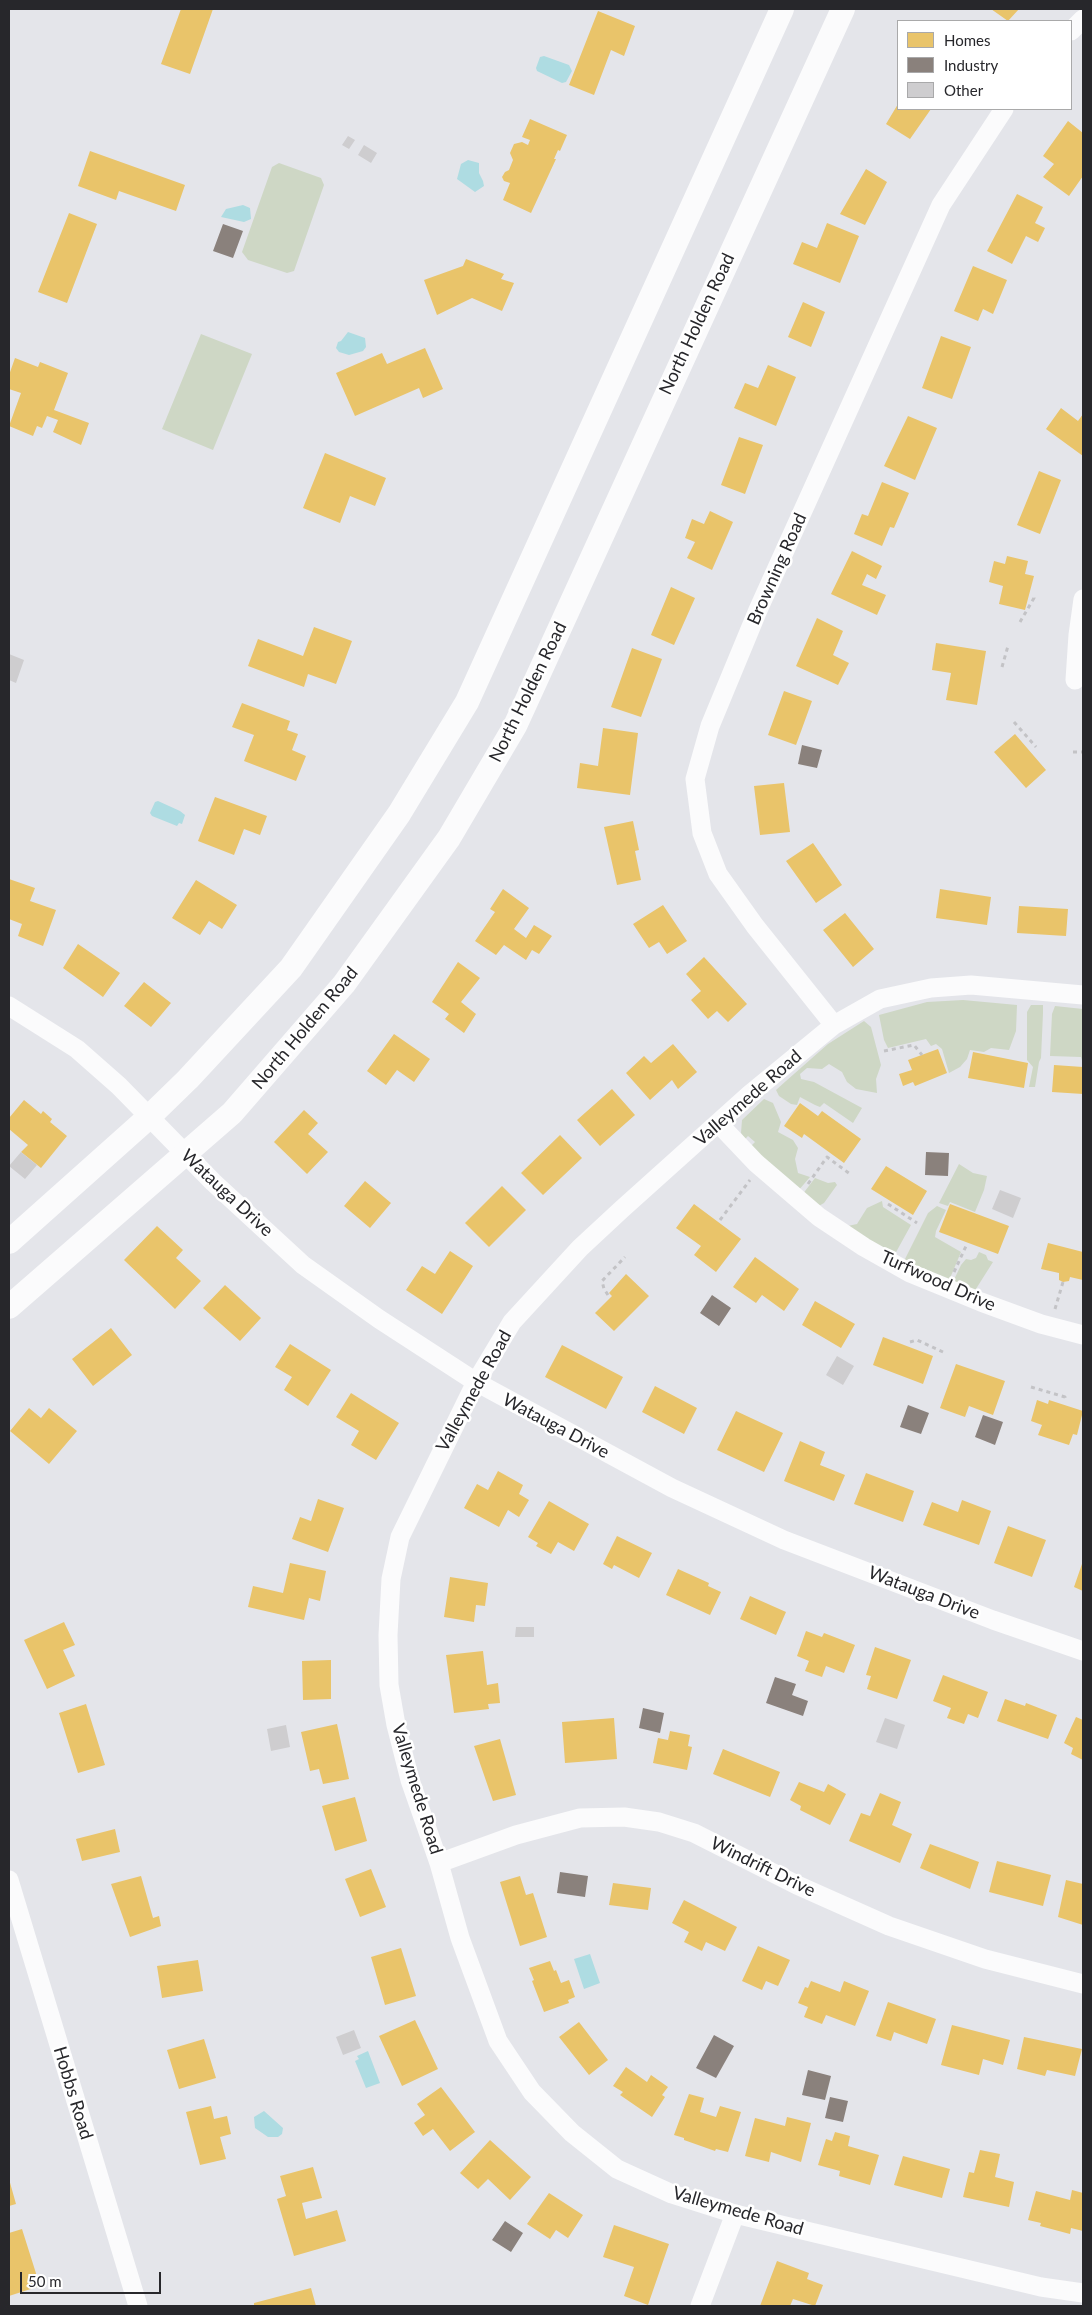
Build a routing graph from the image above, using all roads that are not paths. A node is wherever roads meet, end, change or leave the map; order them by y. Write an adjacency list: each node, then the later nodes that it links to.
1 (782, 9): 11 (main road)
2 (843, 9): 13 (main road, North Holden Road)
3 (1083, 19): 4 (street)
4 (1072, 30)
5 (1003, 110): 10 (street, Browning Road)
6 (1083, 600): 7 (street)
7 (1075, 680)
8 (1083, 995): 10 (street, Valleymede Road)
9 (9, 1006): 11 (street, Watauga Drive)
10 (834, 1025): 12 (street, Valleymede Road)
11 (149, 1117): 13 (street, Watauga Drive); 14 (main road)
12 (718, 1123): 16 (street, Turfwood Drive); 17 (street, Valleymede Road)
13 (186, 1155): 15 (main road, North Holden Road); 17 (street, Watauga Drive)
14 (9, 1242)
15 (9, 1307)
16 (1083, 1335)
17 (476, 1382): 18 (street, Watauga Drive); 19 (street, Valleymede Road)
18 (1083, 1651)
19 (439, 1863): 21 (street, Windrift Drive); 22 (street, Valleymede Road)
20 (9, 1880): 24 (street, Hobbs Road)
21 (1083, 1984)
22 (735, 2214): 23 (street, Valleymede Road); 25 (street)
23 (1083, 2293)
24 (138, 2306)
25 (700, 2306)

